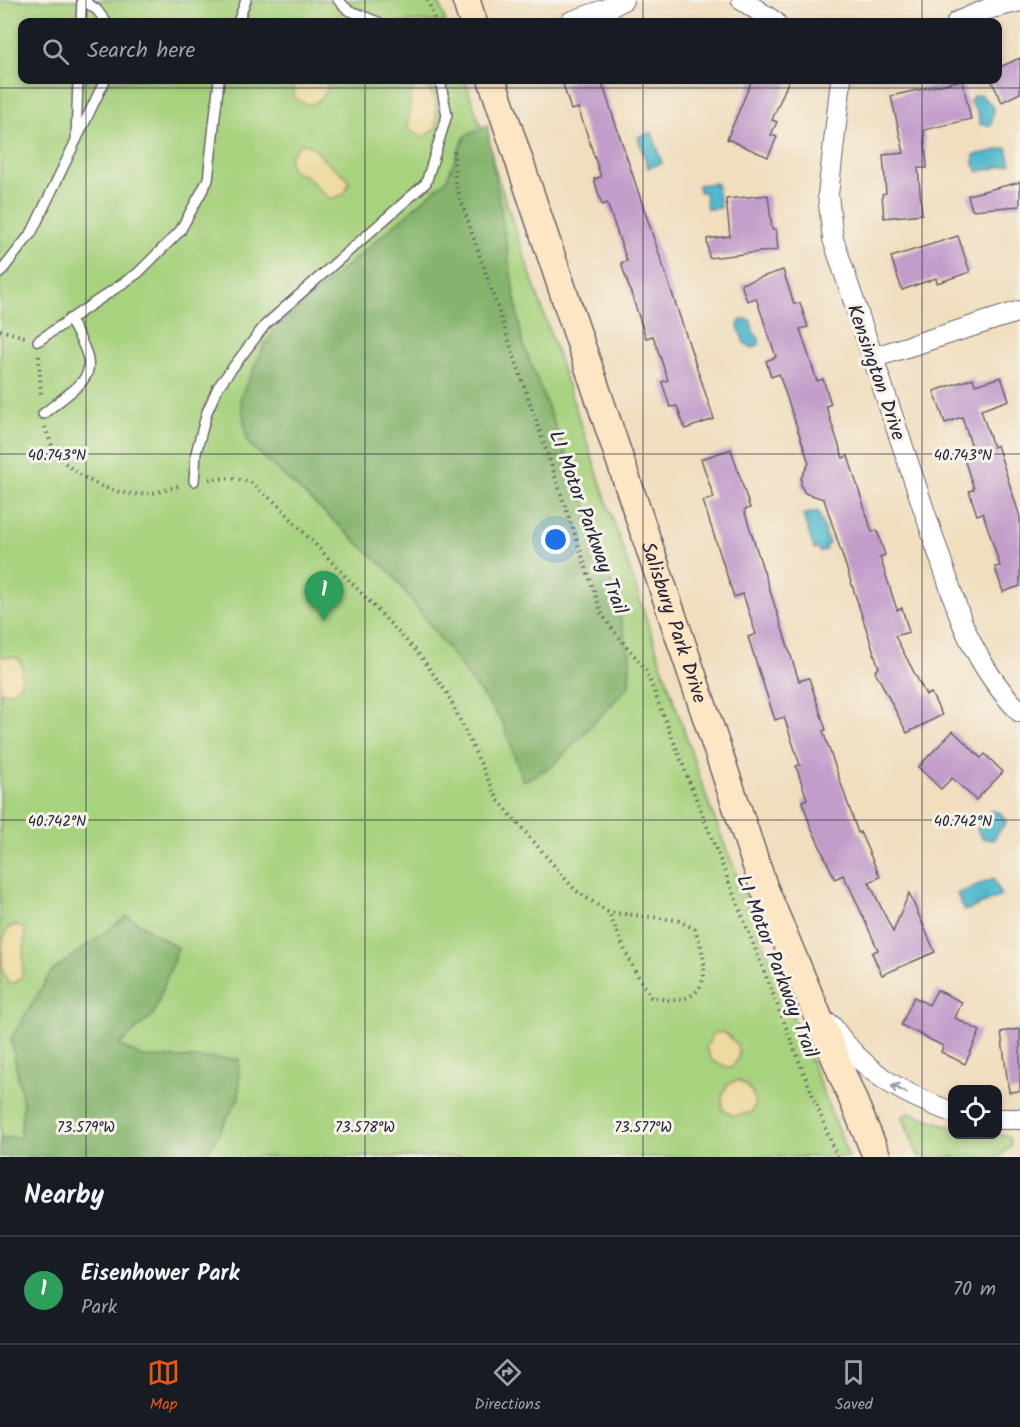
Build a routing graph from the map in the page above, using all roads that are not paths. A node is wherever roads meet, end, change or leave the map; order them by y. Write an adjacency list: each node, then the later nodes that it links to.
1 (82, 0): 8 (lane); 9 (lane)
2 (246, 0): 10 (lane)
3 (338, 0): 11 (lane)
4 (466, 0): 12 (main road)
5 (623, 0): 13 (street)
6 (742, 0): 14 (street)
7 (1020, 1): 15 (street)
8 (81, 18)
9 (103, 18)
10 (239, 18)
11 (368, 18)
12 (472, 18)
13 (581, 18)
14 (769, 18)
15 (967, 18)
16 (78, 84): 22 (lane)
17 (103, 84): 22 (lane)
18 (219, 84): 25 (lane)
19 (441, 84): 29 (lane)
20 (493, 84): 31 (main road, Salisbury Park Drive)
21 (841, 84): 27 (street, Kensington Drive)
22 (75, 144): 23 (lane)
23 (0, 273)
24 (1020, 311): 27 (street)
25 (69, 319): 26 (lane); 28 (lane)
26 (38, 341)
27 (872, 358): 30 (street, Kensington Drive)
28 (43, 414)
29 (194, 481)
30 (1020, 712)
31 (809, 995): 32 (street, one-way to 31); 35 (main road, Salisbury Park Drive)
32 (948, 1110)
33 (1002, 1119): 34 (street)
34 (1020, 1119)
35 (877, 1157)

